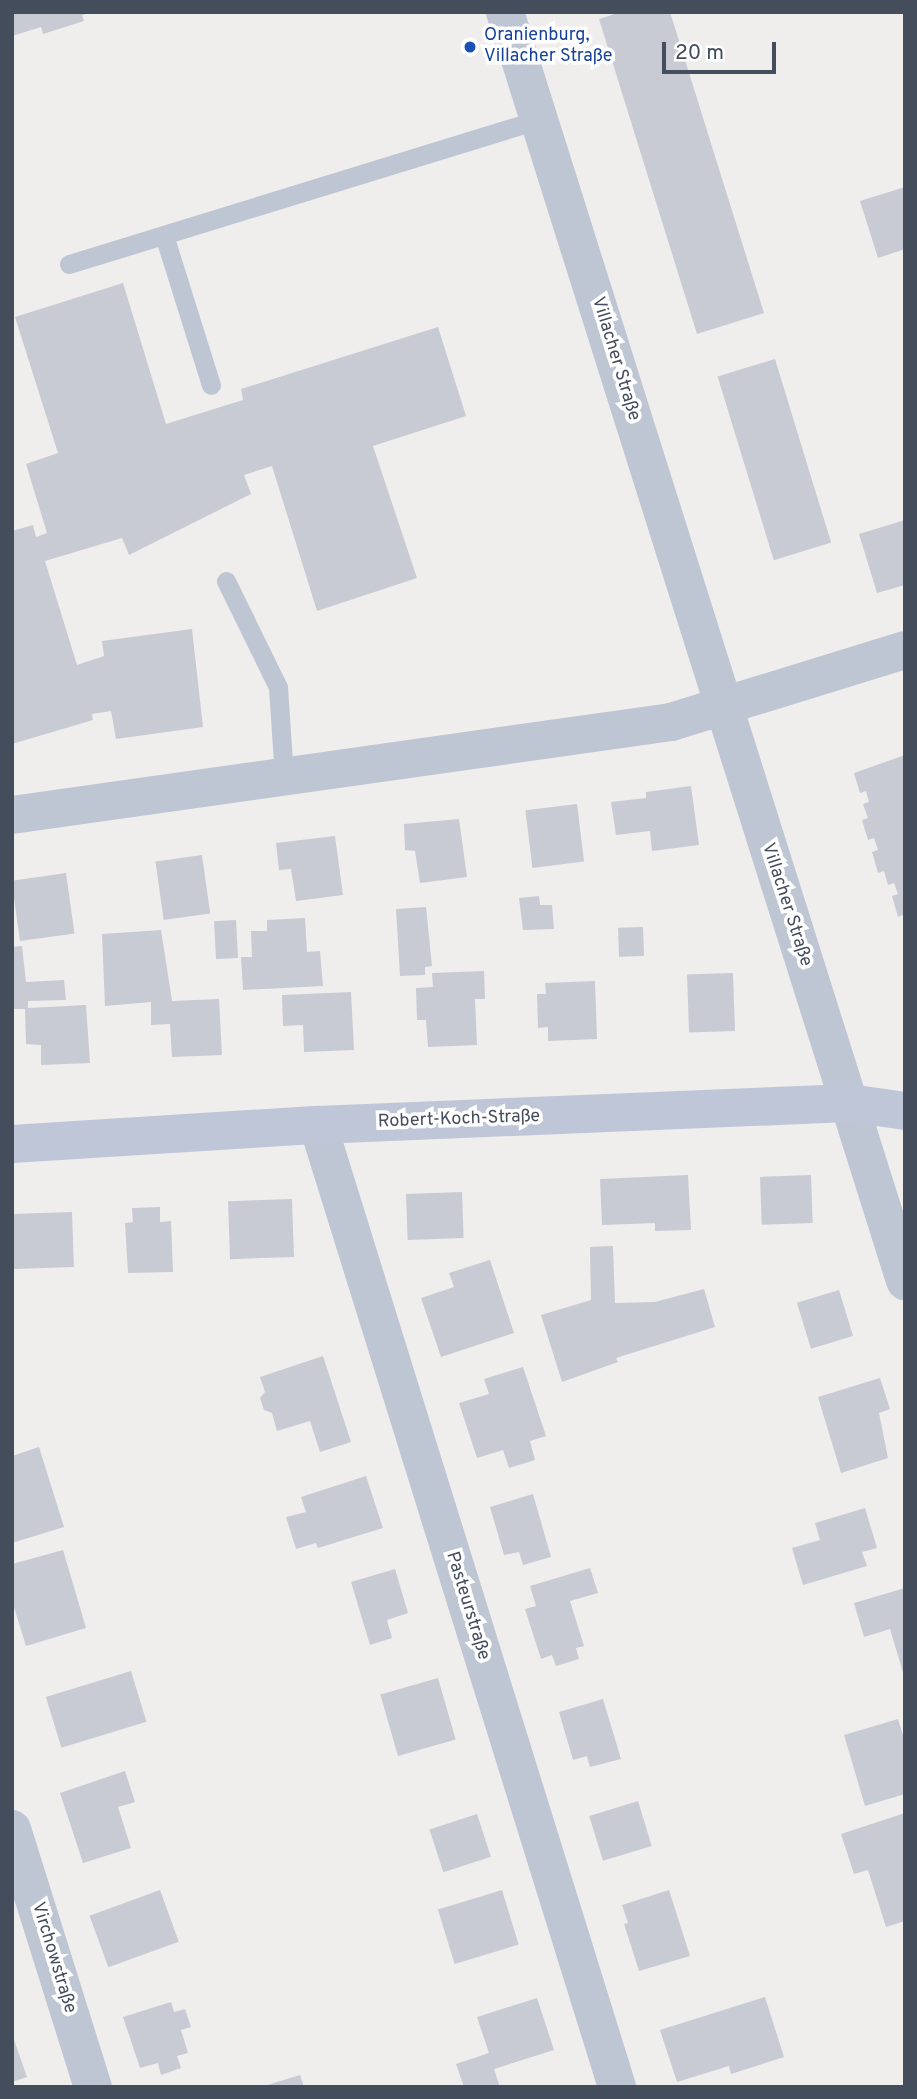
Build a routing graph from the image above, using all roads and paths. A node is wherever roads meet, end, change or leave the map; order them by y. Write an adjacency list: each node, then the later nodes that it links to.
1 (505, 12): 2 (street, Villacher Straße)
2 (540, 119): 3 (lane); 8 (street, Villacher Straße)
3 (164, 235): 4 (lane); 5 (lane)
4 (69, 264)
5 (211, 385)
6 (226, 581): 9 (lane)
7 (905, 650): 8 (street)
8 (724, 707): 9 (street); 11 (street, Villacher Straße)
9 (284, 777): 10 (street)
10 (12, 815)
11 (849, 1103): 12 (street, Robert-Koch-Straße); 13 (street, Robert-Koch-Straße); 15 (street, Villacher Straße)
12 (905, 1111)
13 (318, 1125): 14 (street, Robert-Koch-Straße); 18 (street, Pasteurstraße)
14 (12, 1144)
15 (905, 1281)
16 (12, 1829): 17 (street, Virchowstraße)
17 (93, 2087)
18 (617, 2087)

